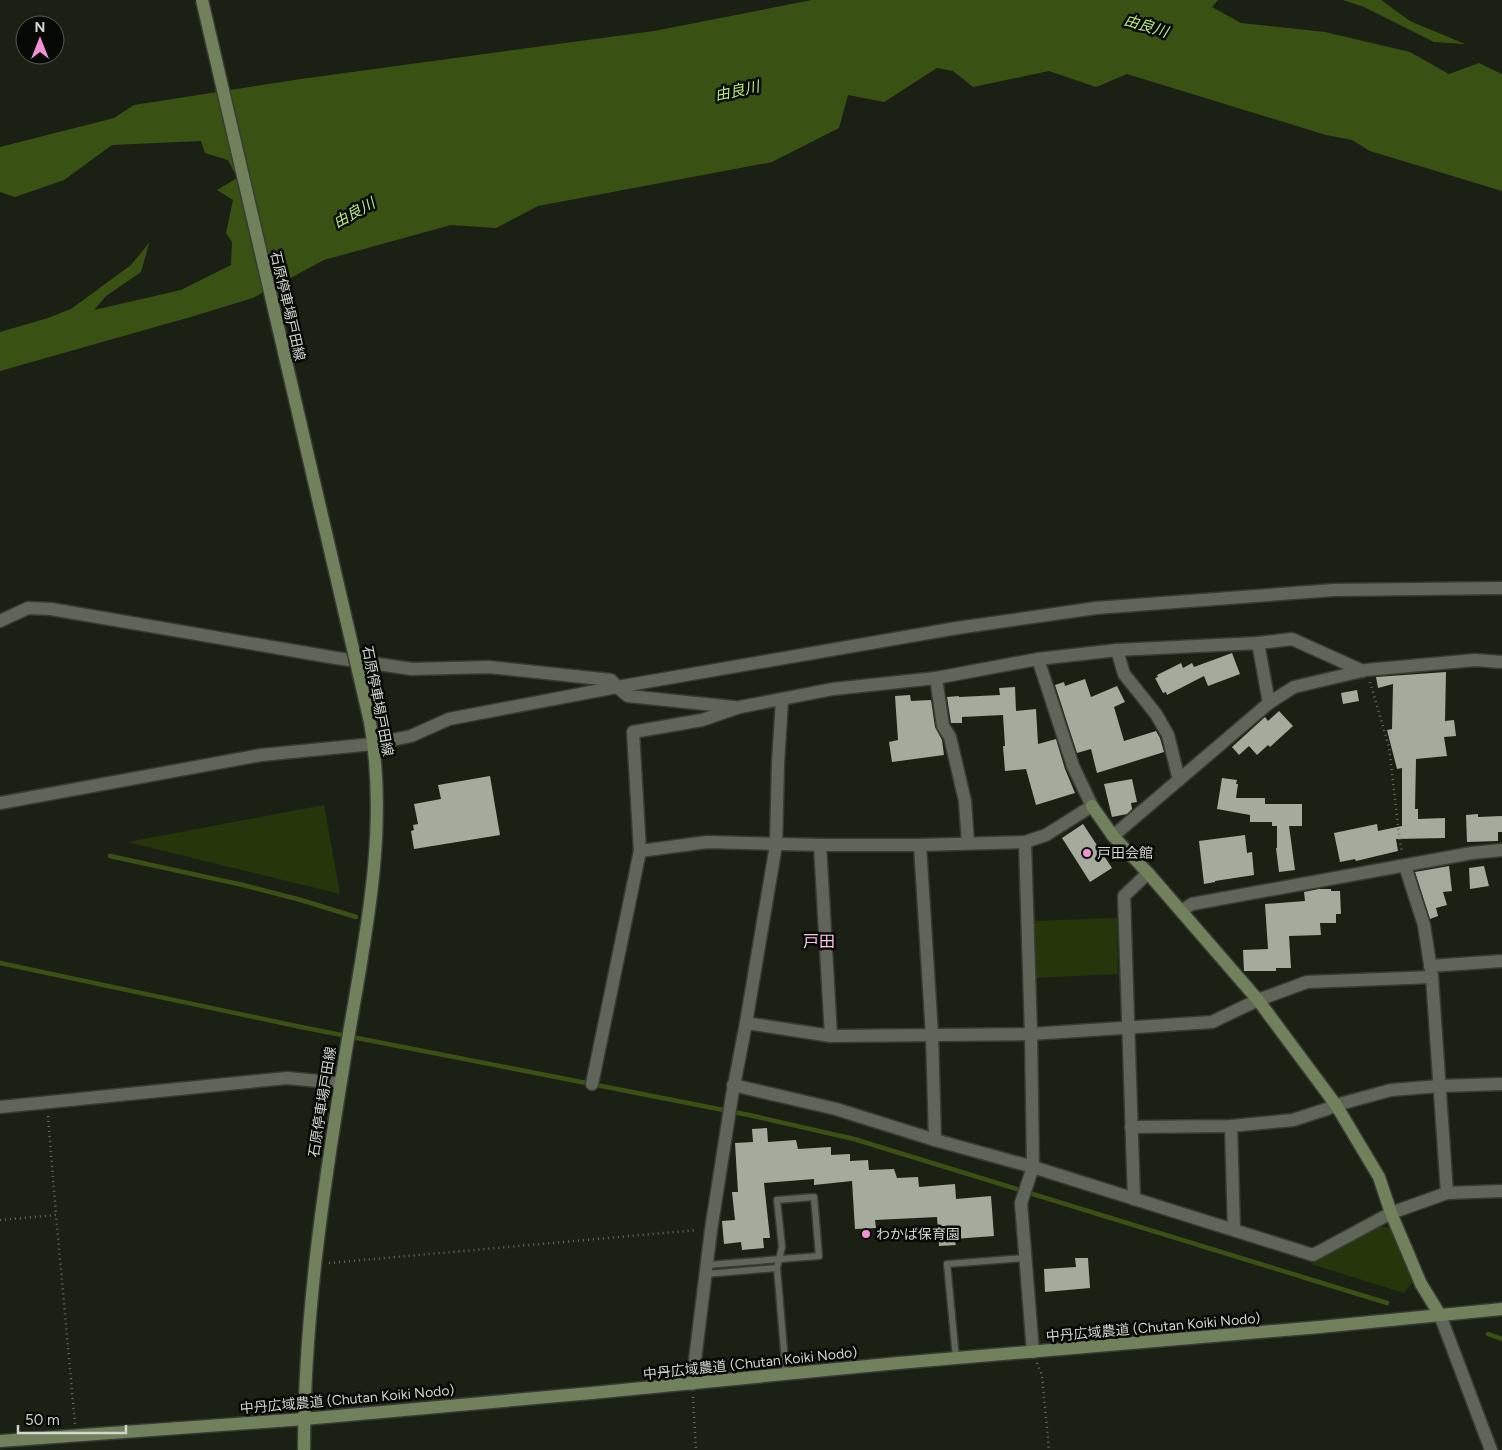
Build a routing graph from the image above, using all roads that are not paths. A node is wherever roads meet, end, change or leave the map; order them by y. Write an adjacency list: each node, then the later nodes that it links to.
1 (202, 0): 14 (street, 石原停車場戸田線, bridge)
2 (1502, 588): 10 (street)
3 (0, 621): 10 (street)
4 (1258, 643): 5 (street); 8 (street); 12 (street)
5 (1118, 650): 6 (street); 15 (street)
6 (1038, 659): 9 (street); 17 (street)
7 (1502, 662): 8 (street)
8 (1364, 670): 12 (street)
9 (936, 678): 11 (street); 20 (street)
10 (617, 687): 13 (street); 14 (street)
11 (782, 700): 13 (street); 21 (street)
12 (1269, 703): 15 (street)
13 (740, 707): 25 (street)
14 (374, 744): 16 (street); 37 (street, 石原停車場戸田線)
15 (1178, 780): 18 (street)
16 (0, 803)
17 (1092, 806): 18 (street); 19 (street)
18 (1113, 836): 27 (street)
19 (1026, 842): 20 (street); 34 (street)
20 (968, 843): 23 (street)
21 (776, 845): 22 (street); 25 (street); 32 (street)
22 (820, 845): 23 (street); 36 (street)
23 (920, 845): 35 (street)
24 (1502, 850): 26 (street)
25 (640, 851): 38 (street)
26 (1405, 866): 28 (street); 30 (street)
27 (1148, 873): 28 (street); 33 (street)
28 (1182, 911): 31 (street)
29 (1502, 960): 30 (street)
30 (1431, 972): 31 (street); 40 (street)
31 (1258, 1000): 33 (street); 42 (street)
32 (746, 1023): 36 (street); 41 (street)
33 (1128, 1028): 34 (street); 45 (street)
34 (1031, 1034): 35 (street); 47 (street)
35 (932, 1035): 36 (street); 46 (street)
36 (831, 1036)
37 (340, 1083): 43 (street); 63 (street, 石原停車場戸田線)
38 (592, 1084)
39 (1502, 1084): 40 (street)
40 (1440, 1086): 42 (street); 49 (street)
41 (733, 1091): 46 (street); 56 (street)
42 (1336, 1105): 44 (street); 51 (street)
43 (0, 1106)
44 (1231, 1126): 45 (street); 52 (street)
45 (1131, 1127): 50 (street)
46 (934, 1140): 47 (street)
47 (1031, 1172): 50 (street); 54 (street)
48 (1502, 1191): 49 (street)
49 (1447, 1193): 51 (street)
50 (1134, 1199): 52 (street)
51 (1391, 1213): 52 (street); 58 (street)
52 (1234, 1230)
53 (779, 1258): 53 (lane); 55 (lane); 56 (lane)
54 (1026, 1258): 59 (street); 60 (lane)
55 (777, 1268): 56 (lane); 61 (lane)
56 (706, 1270): 62 (street)
57 (1502, 1309): 58 (street, 中丹広域農道 (Chutan Koiki Nodo))
58 (1440, 1315): 59 (street, 中丹広域農道 (Chutan Koiki Nodo)); 66 (street)
59 (1034, 1352): 60 (street, 中丹広域農道 (Chutan Koiki Nodo))
60 (956, 1359): 61 (street, 中丹広域農道 (Chutan Koiki Nodo))
61 (786, 1374): 62 (street, 中丹広域農道 (Chutan Koiki Nodo))
62 (692, 1384): 63 (street, 中丹広域農道 (Chutan Koiki Nodo))
63 (304, 1419): 64 (street, 中丹広域農道 (Chutan Koiki Nodo)); 65 (street, 石原停車場戸田線)
64 (0, 1441)
65 (304, 1450)
66 (1491, 1450)

